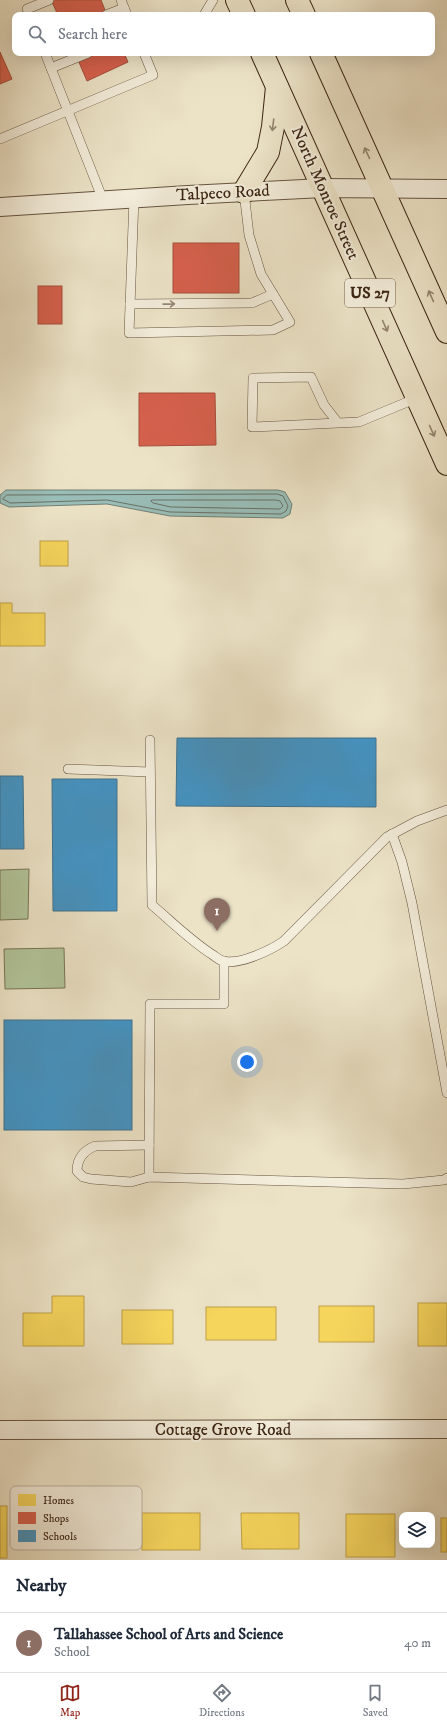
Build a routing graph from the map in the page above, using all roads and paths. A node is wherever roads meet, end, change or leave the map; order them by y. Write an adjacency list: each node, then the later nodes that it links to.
1 (23, 0): 7 (lane)
2 (49, 0): 7 (lane)
3 (213, 0): 9 (lane)
4 (237, 0): 10 (highway)
5 (297, 0): 11 (highway)
6 (124, 8): 8 (lane)
7 (28, 12)
8 (114, 12)
9 (206, 12)
10 (243, 12)
11 (303, 12)
12 (46, 56): 17 (lane)
13 (80, 56): 17 (lane)
14 (145, 56): 19 (lane)
15 (263, 56): 18 (highway, North Monroe Street / US 27)
16 (322, 56): 22 (highway, one-way to 16)
17 (50, 68): 19 (lane)
18 (277, 86): 21 (highway, North Monroe Street / US 27); 24 (highway, one-way to 24)
19 (68, 111): 20 (lane); 26 (lane)
20 (0, 139)
21 (323, 188): 22 (street, Talpeco Road); 24 (street, Talpeco Road); 31 (highway, North Monroe Street / US 27, one-way to 31)
22 (383, 189): 23 (street, Talpeco Road); 30 (highway, one-way to 22)
23 (447, 189)
24 (244, 192): 25 (street, Talpeco Road); 28 (lane)
25 (134, 198): 26 (street, Talpeco Road); 29 (lane)
26 (103, 200): 27 (street, Talpeco Road)
27 (0, 207)
28 (273, 294): 29 (lane, one-way to 28); 29 (lane)
29 (130, 304)
30 (447, 332)
31 (418, 398): 32 (lane); 33 (highway, North Monroe Street / US 27, one-way to 33)
32 (338, 423): 32 (lane)
33 (447, 464)
34 (150, 740): 36 (lane)
35 (68, 769): 36 (lane)
36 (150, 772): 39 (lane)
37 (447, 810): 38 (lane)
38 (392, 834): 39 (lane); 40 (lane)
39 (224, 962): 41 (lane)
40 (447, 1093)
41 (149, 1145): 42 (lane); 42 (lane)
42 (149, 1178): 43 (lane)
43 (447, 1178)
44 (447, 1429): 45 (street, Cottage Grove Road)
45 (0, 1430)

